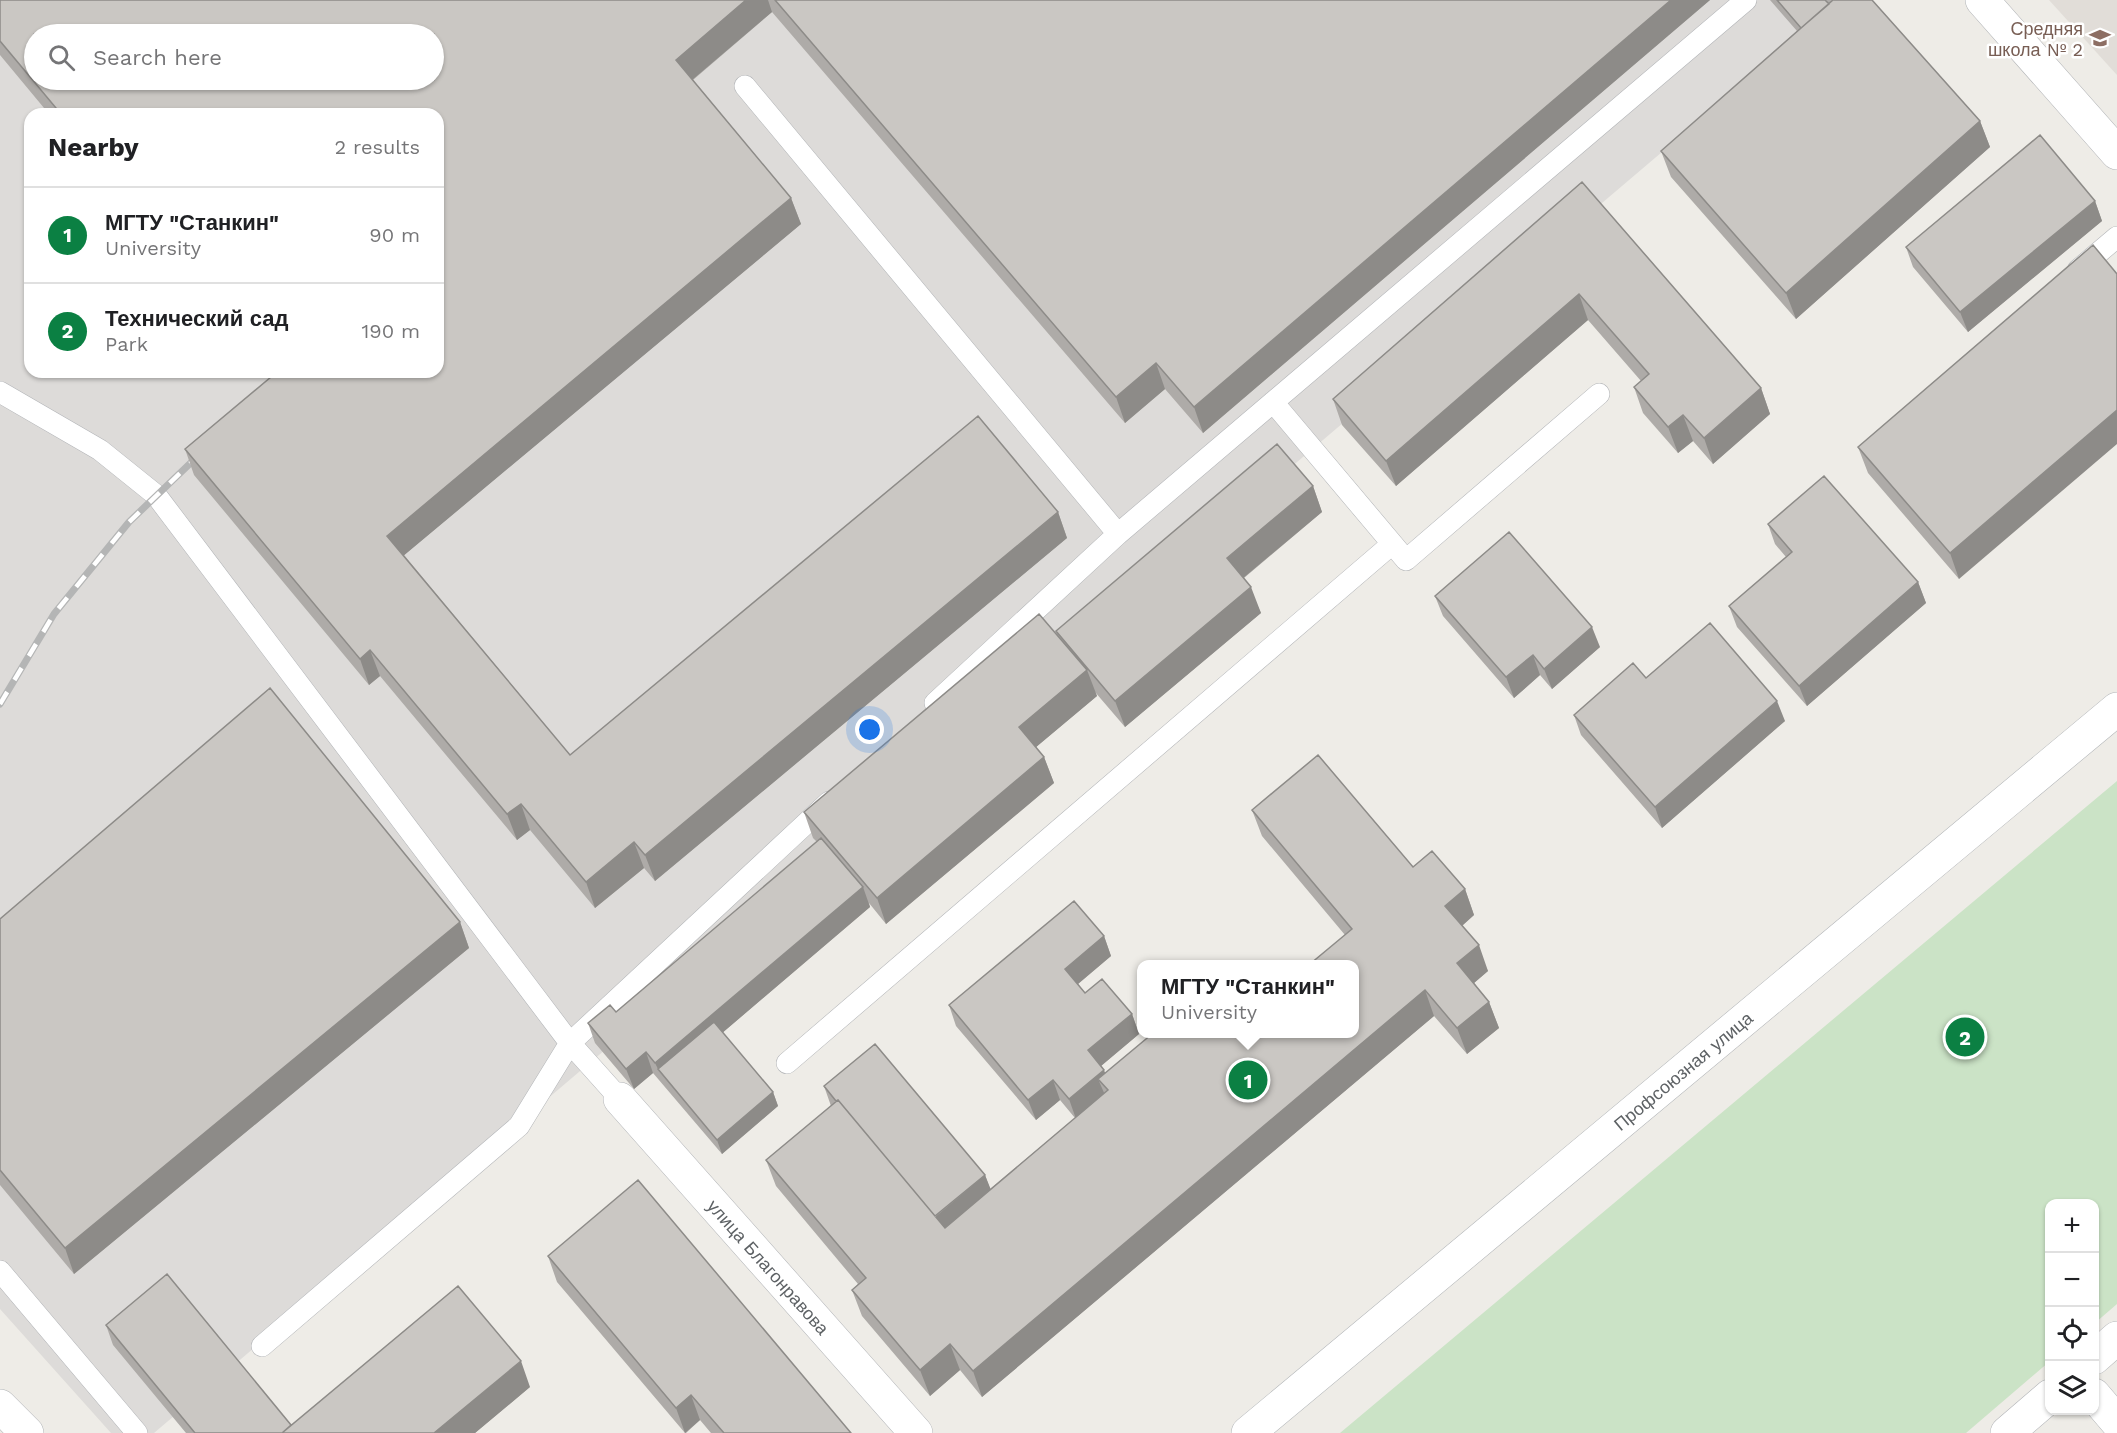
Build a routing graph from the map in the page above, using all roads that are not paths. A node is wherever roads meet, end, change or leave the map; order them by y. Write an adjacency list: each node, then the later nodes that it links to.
1 (1746, 0): 9 (lane)
2 (1982, 0): 4 (main road)
3 (746, 86): 10 (lane)
4 (2117, 153)
5 (2117, 237): 6 (lane)
6 (2062, 283)
7 (0, 392): 15 (lane)
8 (1599, 394): 11 (lane)
9 (1273, 402): 10 (lane); 11 (lane)
10 (1118, 534): 13 (lane)
11 (1392, 544): 16 (lane)
12 (2117, 709): 29 (main road, Профсоюзная улица)
13 (918, 720)
14 (848, 784): 15 (lane)
15 (570, 1043): 17 (lane); 20 (lane)
16 (787, 1063)
17 (620, 1099): 28 (main road, улица Благонравова)
18 (0, 1271): 27 (lane)
19 (2117, 1338): 21 (main road)
20 (262, 1346)
21 (2099, 1354)
22 (2045, 1400): 30 (main road)
23 (2099, 1401): 25 (main road)
24 (0, 1406): 26 (main road)
25 (2117, 1422)
26 (27, 1433)
27 (137, 1433)
28 (916, 1433)
29 (1248, 1433)
30 (2007, 1433)

